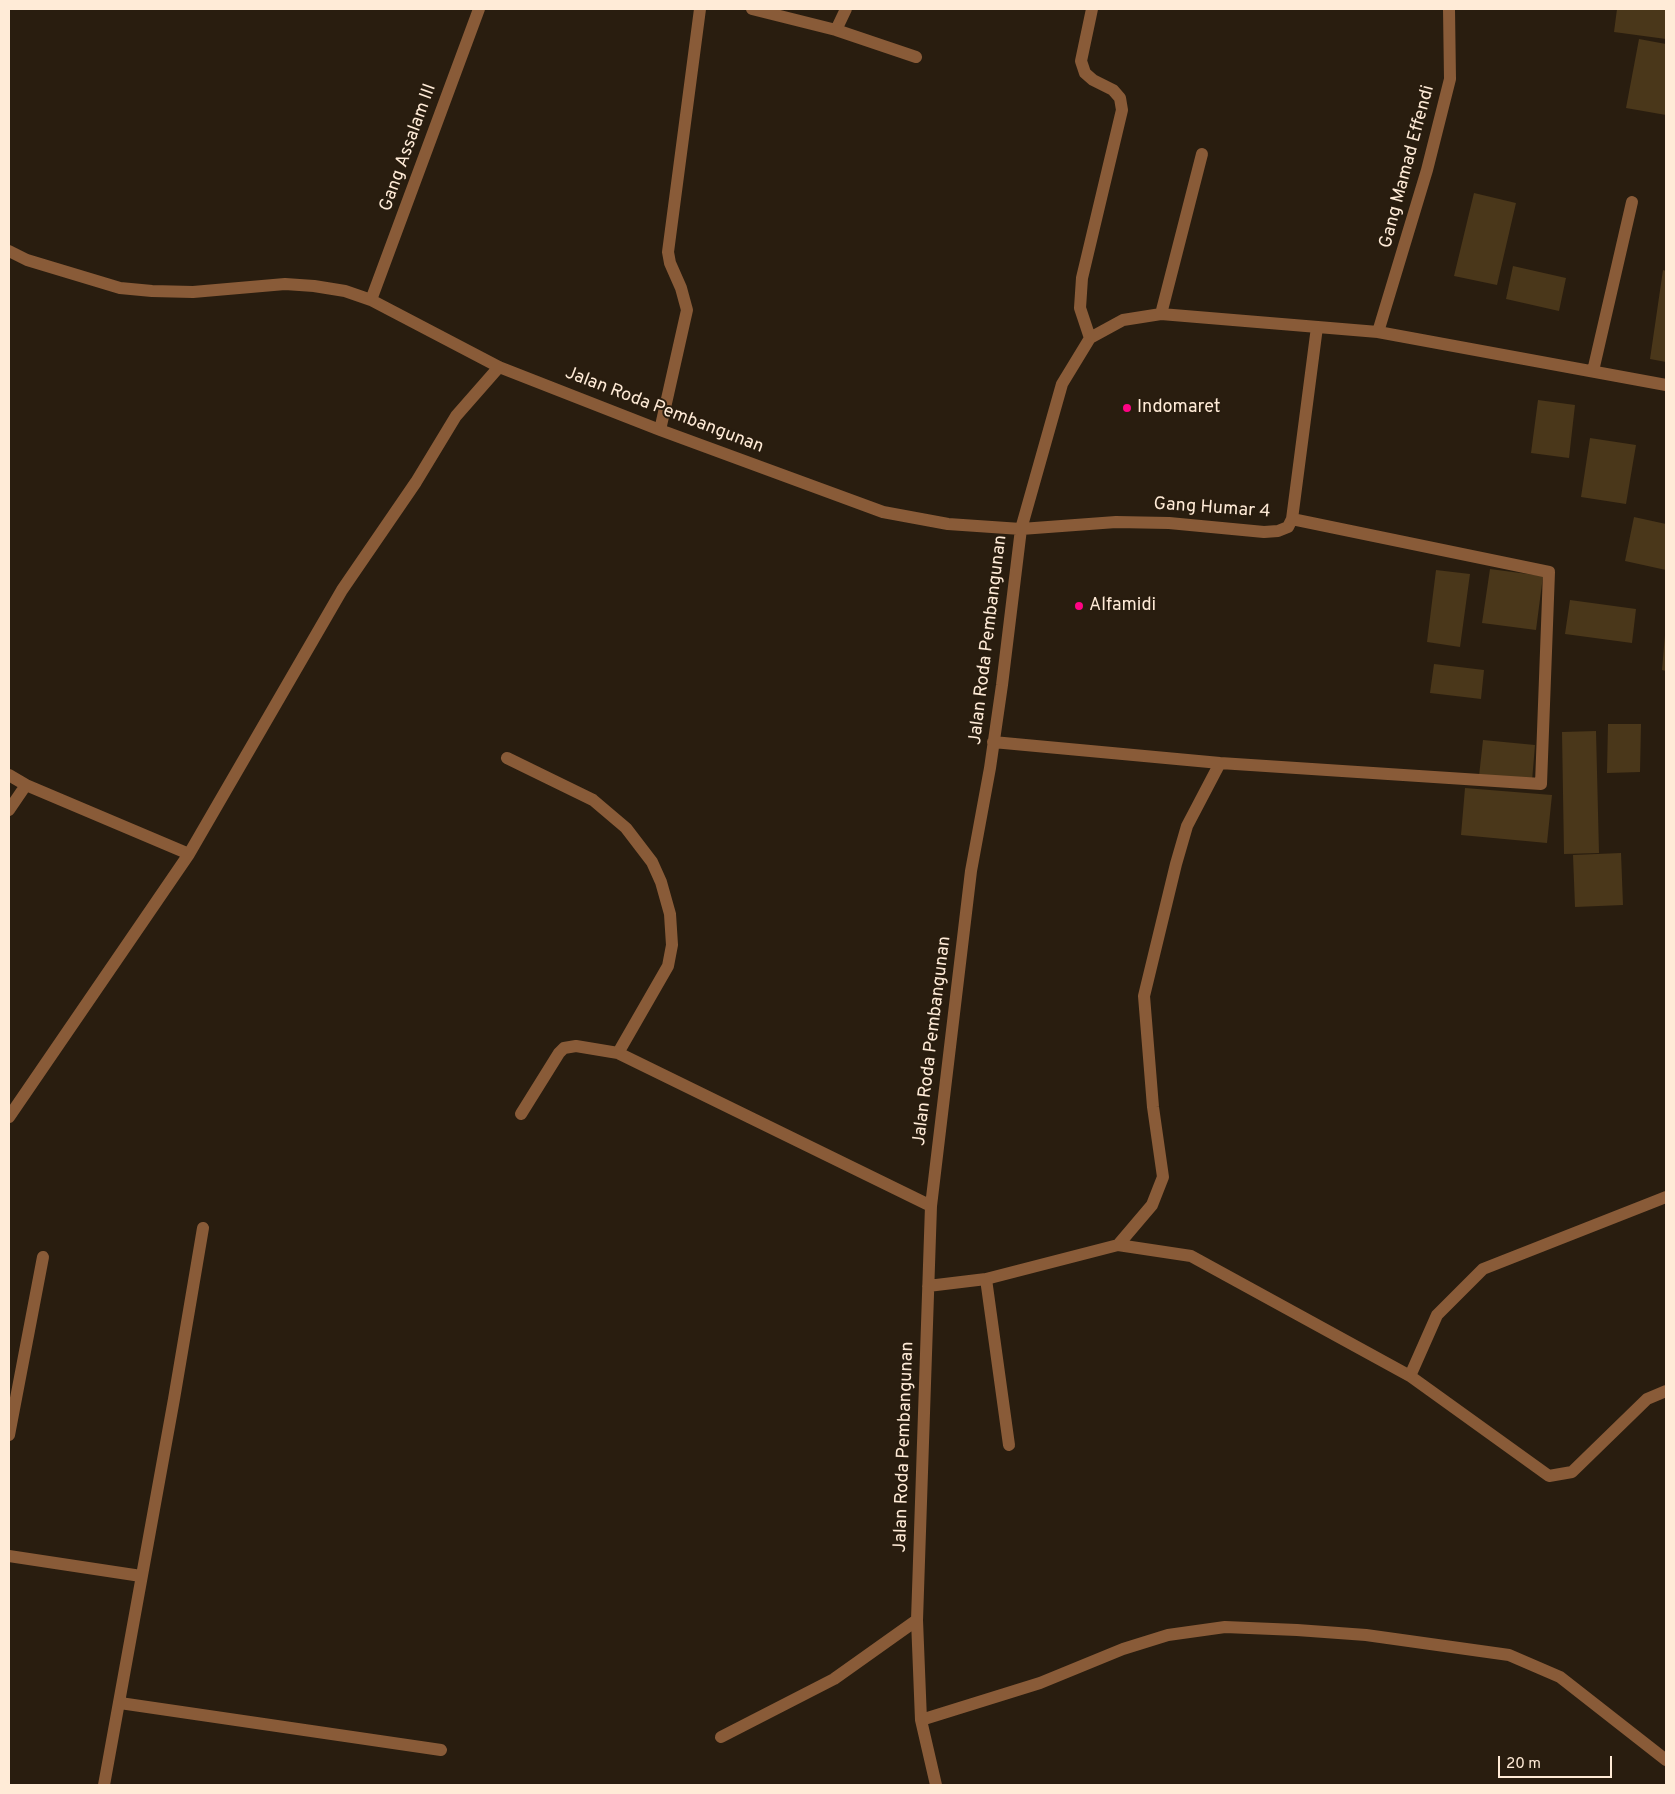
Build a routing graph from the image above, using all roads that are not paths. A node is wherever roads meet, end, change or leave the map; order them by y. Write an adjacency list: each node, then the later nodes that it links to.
1 (479, 9): 12 (street, Gang Assalam III)
2 (700, 9): 20 (street)
3 (752, 9): 7 (street)
4 (846, 9): 7 (street)
5 (1092, 9): 16 (street)
6 (1449, 9): 15 (street, Gang Mamad Effendi)
7 (836, 30): 8 (street)
8 (916, 57)
9 (1202, 154): 13 (street)
10 (1632, 202): 18 (street)
11 (9, 251): 12 (street, Jalan Roda Pembangunan)
12 (371, 300): 17 (street, Jalan Roda Pembangunan)
13 (1161, 314): 14 (street); 16 (street)
14 (1317, 327): 15 (street); 21 (street, Gang Humar 4)
15 (1378, 332): 18 (street)
16 (1090, 338): 22 (street)
17 (499, 367): 20 (street, Jalan Roda Pembangunan); 29 (street)
18 (1593, 372): 19 (street)
19 (1666, 385)
20 (660, 430): 22 (street, Jalan Roda Pembangunan)
21 (1292, 519): 22 (street, Gang Humar 4); 25 (street)
22 (1021, 528): 23 (street, Jalan Roda Pembangunan)
23 (993, 742): 25 (street); 34 (street, Jalan Roda Pembangunan)
24 (507, 758): 30 (street)
25 (1220, 762): 36 (street)
26 (9, 775): 27 (street)
27 (26, 785): 28 (street); 29 (street)
28 (9, 810)
29 (189, 854): 32 (street)
30 (618, 1053): 31 (street); 34 (street)
31 (521, 1114)
32 (9, 1116)
33 (1666, 1197): 40 (street)
34 (931, 1206): 39 (street, Jalan Roda Pembangunan)
35 (203, 1228): 45 (street)
36 (1118, 1245): 38 (street); 40 (street)
37 (43, 1257): 42 (street)
38 (986, 1278): 39 (street); 43 (street)
39 (928, 1286): 46 (street, Jalan Roda Pembangunan)
40 (1410, 1376): 41 (street)
41 (1666, 1391)
42 (9, 1435)
43 (1009, 1444)
44 (9, 1556): 45 (street)
45 (141, 1576): 47 (street)
46 (917, 1620): 48 (street, Jalan Roda Pembangunan); 49 (street)
47 (120, 1703): 50 (street); 52 (street)
48 (921, 1720): 51 (street); 53 (street, Jalan Roda Pembangunan)
49 (722, 1737)
50 (441, 1750)
51 (1666, 1760)
52 (104, 1785)
53 (936, 1785)

